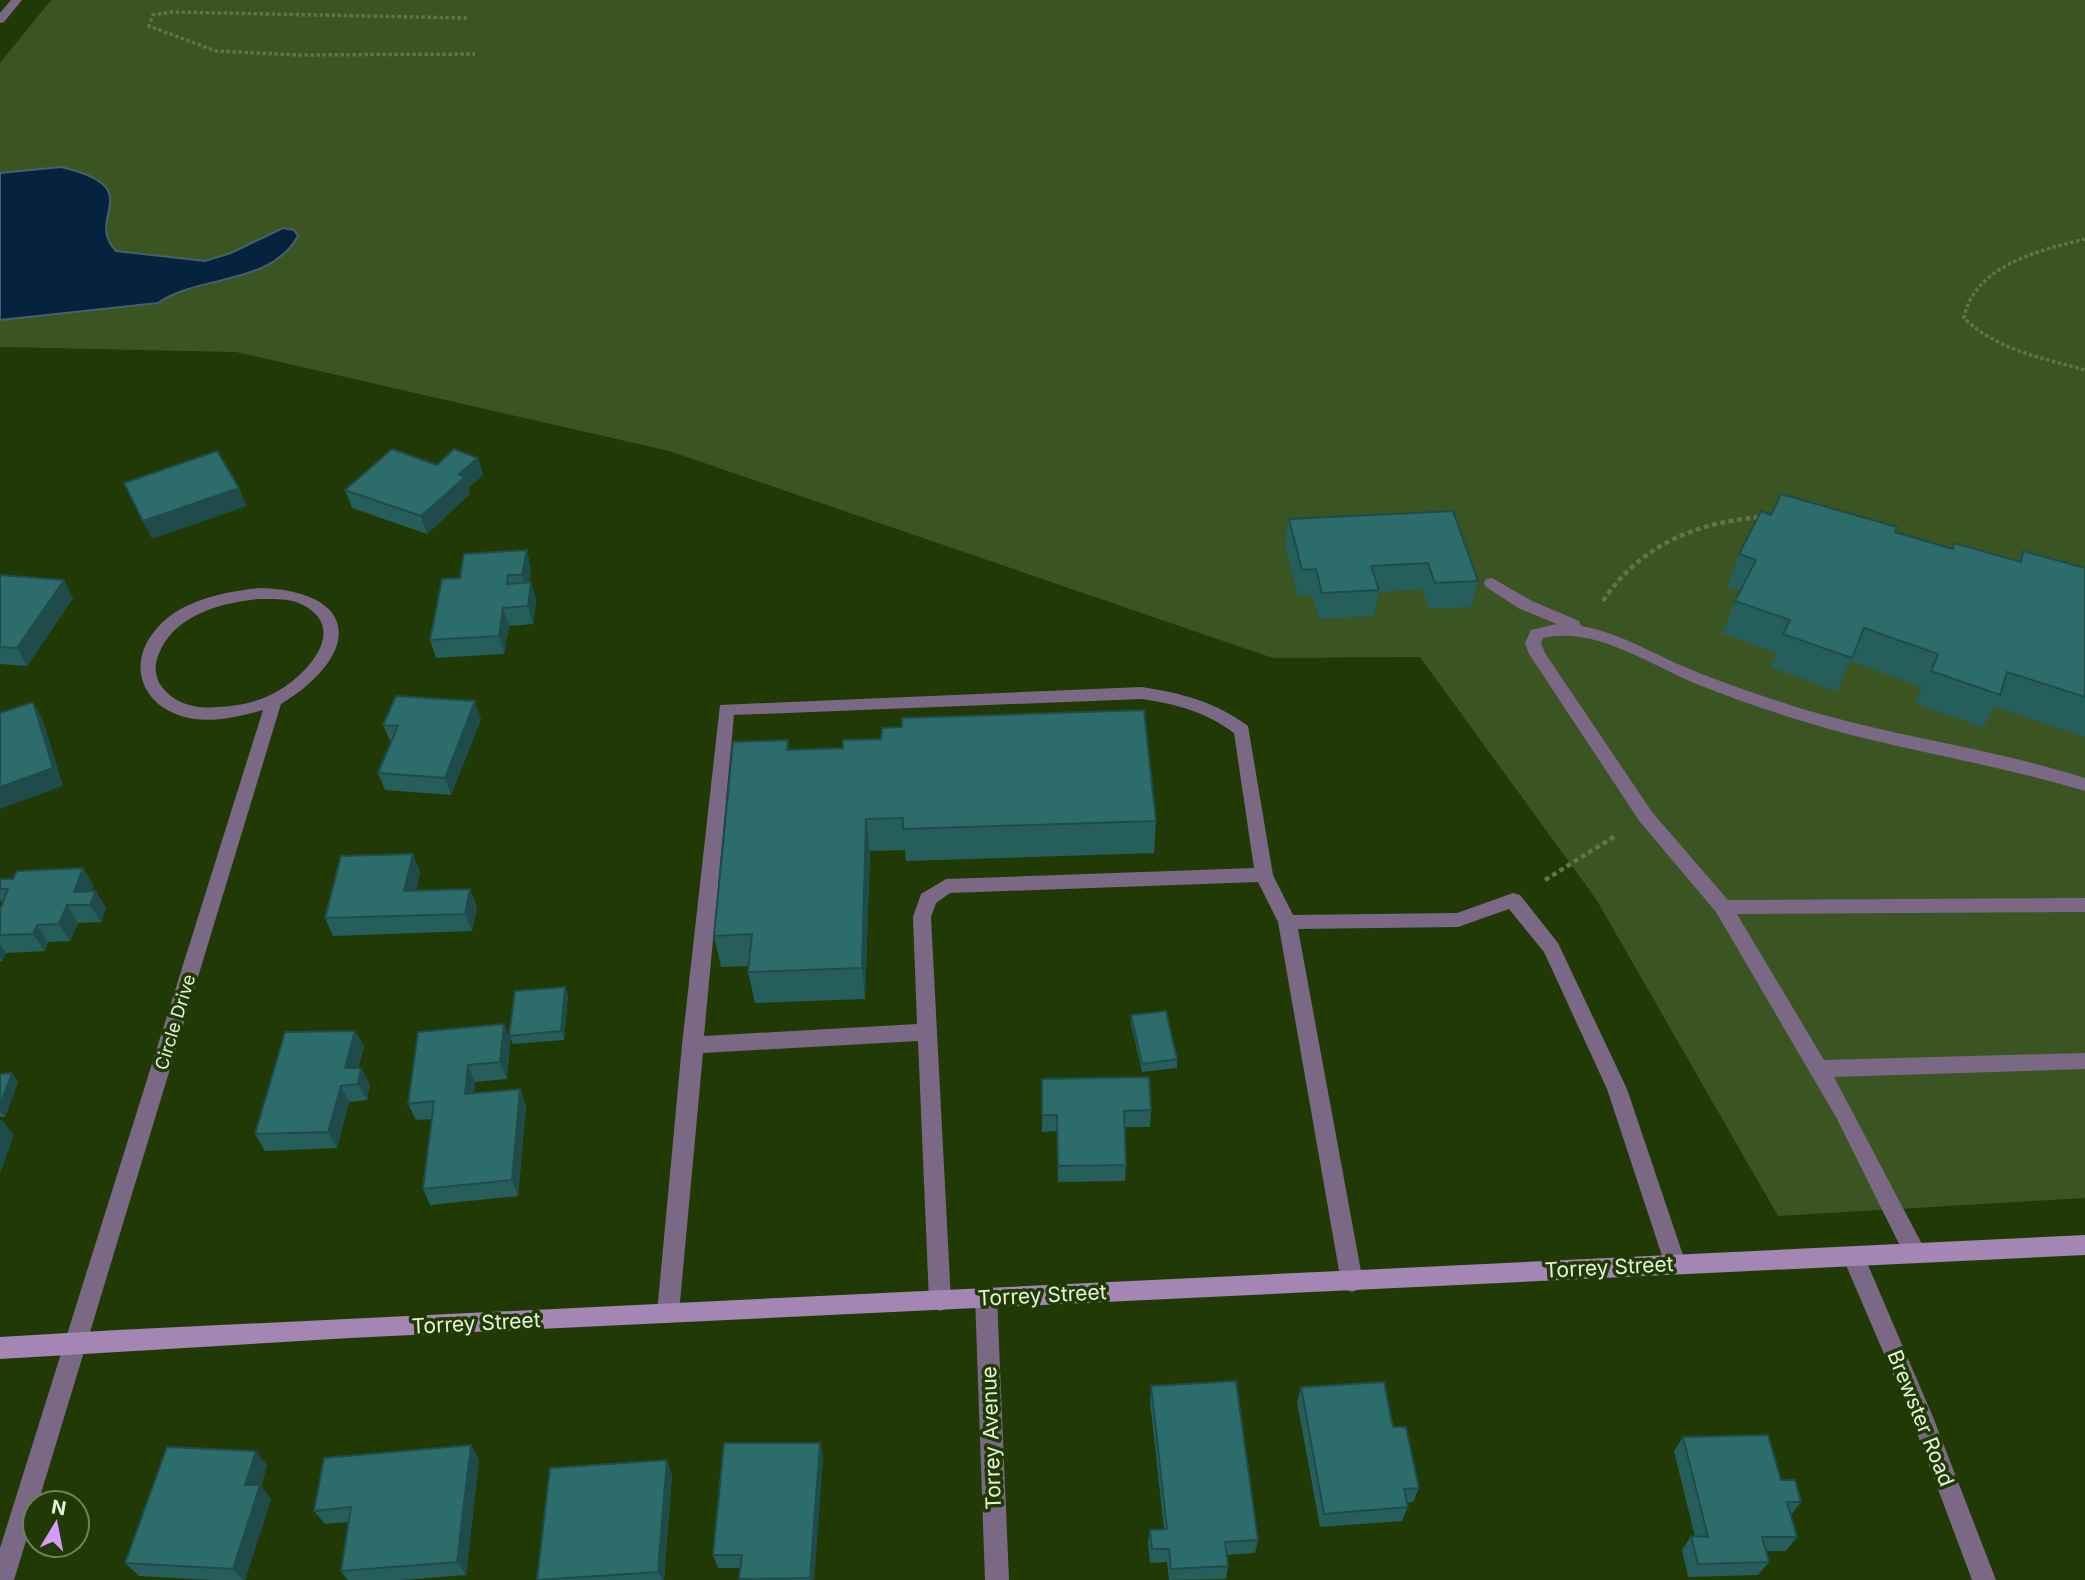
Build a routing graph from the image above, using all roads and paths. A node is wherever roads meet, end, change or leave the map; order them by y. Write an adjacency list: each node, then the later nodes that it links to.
1 (17, 0): 3 (street)
2 (467, 18): 4 (path)
3 (0, 20)
4 (475, 54)
5 (2085, 239): 6 (path)
6 (2085, 370)
7 (1775, 517): 9 (path)
8 (1492, 583): 9 (street)
9 (1587, 631): 11 (street); 12 (street)
10 (274, 701): 10 (street); 30 (street, Circle Drive)
11 (2085, 785)
12 (1646, 817): 14 (path); 16 (street)
13 (1264, 875): 17 (street); 18 (street); 19 (street)
14 (1513, 900): 17 (street); 25 (street)
15 (2085, 905): 16 (street)
16 (1723, 907): 21 (street)
17 (1287, 922): 26 (street)
18 (927, 1032): 19 (street); 28 (street)
19 (692, 1045): 29 (street)
20 (2085, 1061): 21 (street)
21 (1818, 1069): 23 (street)
22 (2085, 1245): 23 (main road, Torrey Street)
23 (1915, 1253): 24 (main road, Torrey Street)
24 (1854, 1258): 25 (main road, Torrey Street); 34 (street, Brewster Road)
25 (1675, 1264): 26 (main road, Torrey Street)
26 (1352, 1282): 27 (main road, Torrey Street)
27 (986, 1297): 28 (main road, Torrey Street); 33 (street, Torrey Avenue)
28 (940, 1301): 29 (main road, Torrey Street)
29 (668, 1313): 30 (main road, Torrey Street)
30 (76, 1343): 31 (main road, Torrey Street); 32 (street, Circle Drive)
31 (0, 1348)
32 (2, 1580)
33 (997, 1580)
34 (1984, 1580)

